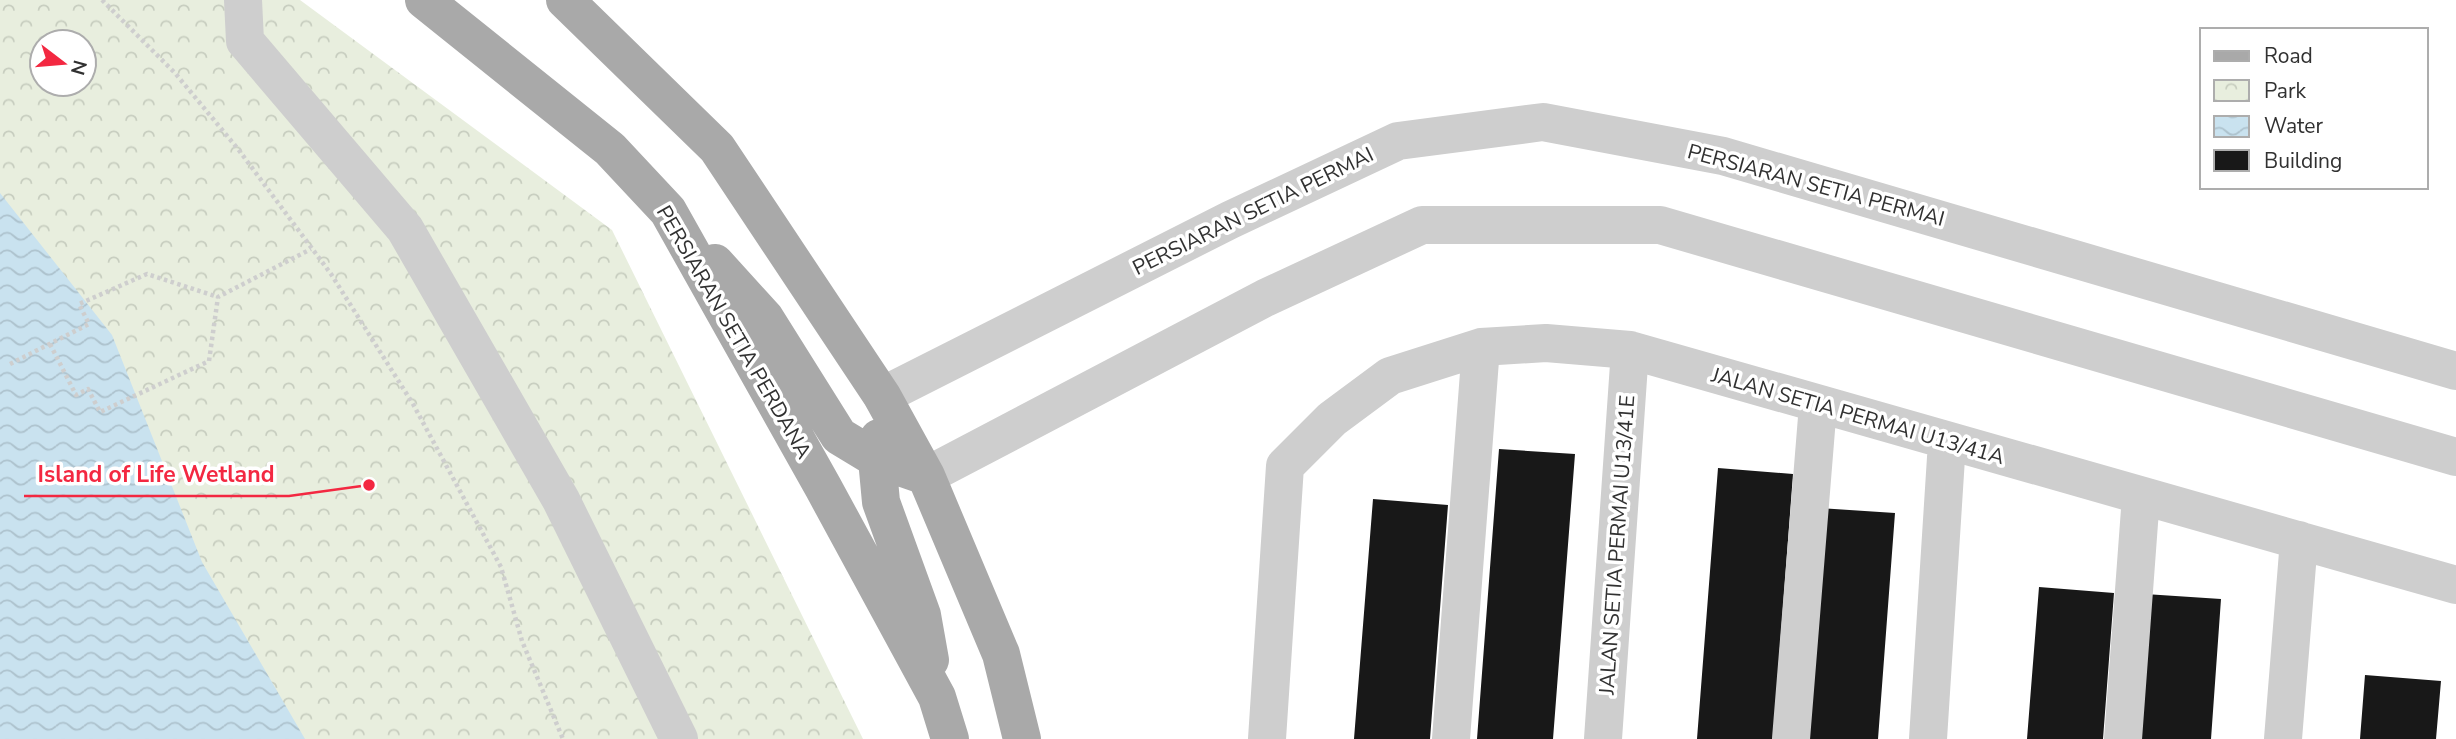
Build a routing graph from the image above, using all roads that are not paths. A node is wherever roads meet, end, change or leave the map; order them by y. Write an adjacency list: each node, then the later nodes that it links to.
1 (243, 0): 18 (street)
2 (424, 0): 4 (main road, PERSIARAN SETIA PERDANA)
3 (565, 0): 8 (main road)
4 (668, 211): 12 (main road); 17 (main road, PERSIARAN SETIA PERDANA)
5 (1480, 347): 6 (street, JALAN SETIA PERMAI U13/41A); 21 (street, JALAN SETIA PERMAI U13/41A); 22 (street)
6 (1630, 350): 9 (street, JALAN SETIA PERMAI U13/41A); 23 (street, JALAN SETIA PERMAI U13/41E)
7 (2456, 371): 8 (street, PERSIARAN SETIA PERMAI)
8 (882, 396): 12 (main road); 13 (main road)
9 (1818, 405): 10 (street, JALAN SETIA PERMAI U13/41A); 24 (street)
10 (1947, 442): 14 (street, JALAN SETIA PERMAI U13/41A); 25 (street)
11 (2456, 457): 13 (street)
12 (877, 459): 13 (main road); 17 (main road)
13 (926, 476): 20 (main road)
14 (2141, 496): 15 (street, JALAN SETIA PERMAI U13/41A); 26 (street)
15 (2299, 540): 16 (street, JALAN SETIA PERMAI U13/41A); 27 (street)
16 (2456, 585)
17 (937, 697): 19 (main road, PERSIARAN SETIA PERDANA)
18 (679, 739)
19 (950, 739)
20 (1022, 739)
21 (1267, 739)
22 (1451, 739)
23 (1604, 739)
24 (1791, 739)
25 (1928, 739)
26 (2123, 739)
27 (2283, 739)

